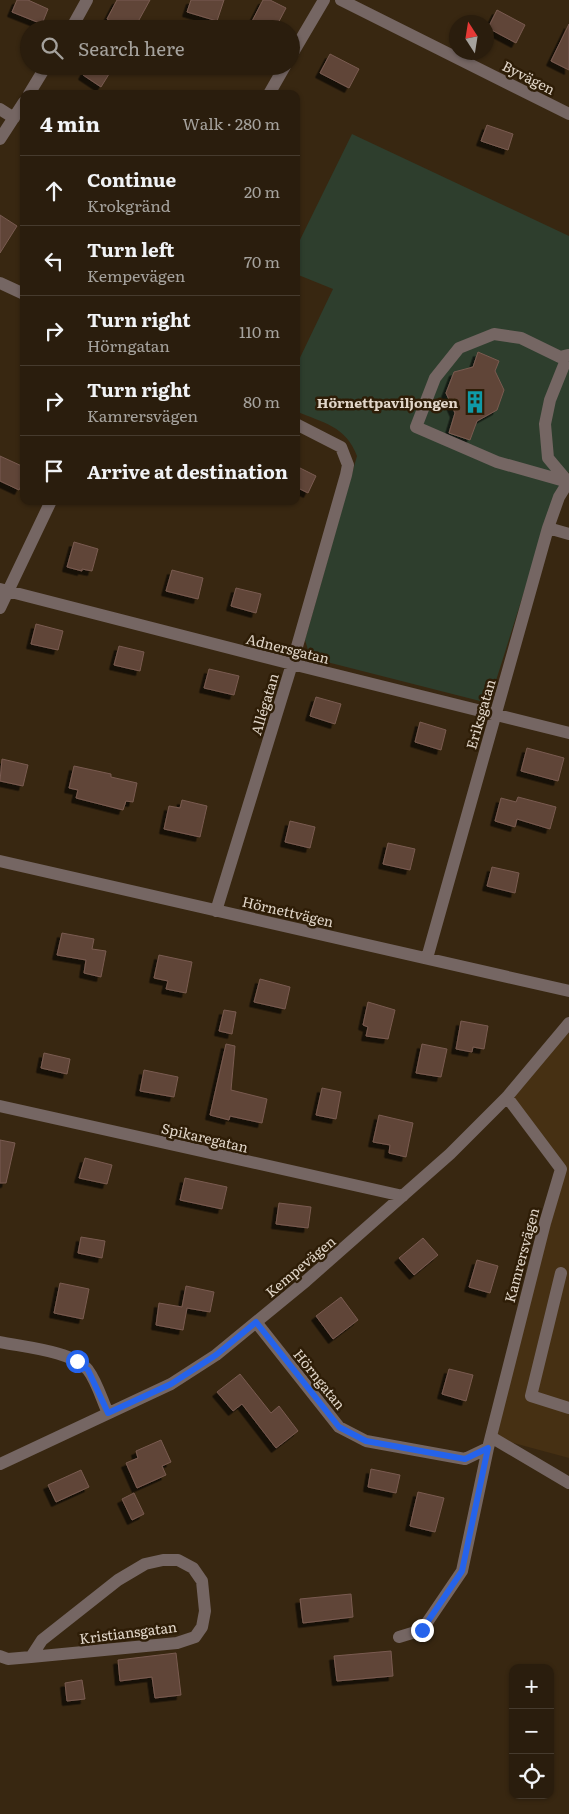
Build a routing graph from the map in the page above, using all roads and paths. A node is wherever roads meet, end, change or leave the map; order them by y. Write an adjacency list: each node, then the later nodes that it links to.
1 (86, 0): 4 (street)
2 (324, 0): 5 (street)
3 (341, 0): 12 (street, Byvägen)
4 (76, 20)
5 (300, 41)
6 (41, 75): 8 (street)
7 (280, 75): 9 (street)
8 (31, 90)
9 (271, 90)
10 (20, 108): 13 (street)
11 (0, 109): 13 (street)
12 (569, 114)
13 (14, 118): 14 (street)
14 (0, 139)
15 (0, 283): 16 (street)
16 (20, 292)
17 (569, 355): 19 (street); 19 (street)
18 (300, 426): 25 (street, Allégatan)
19 (568, 482): 21 (street, Eriksgatan)
20 (48, 505): 23 (street)
21 (548, 528): 22 (street); 26 (street, Eriksgatan)
22 (569, 534)
23 (4, 590): 24 (street); 25 (street, Adnersgatan)
24 (0, 608)
25 (292, 664): 26 (street, Adnersgatan); 29 (street, Allégatan)
26 (496, 714): 27 (street, Adnersgatan); 30 (street, Eriksgatan)
27 (569, 732)
28 (0, 861): 29 (street, Hörnettvägen)
29 (216, 911): 30 (street, Hörnettvägen)
30 (427, 958): 31 (street, Hörnettvägen)
31 (569, 991)
32 (569, 1023): 33 (street, Kempevägen)
33 (507, 1097): 35 (street, Kamrersvägen); 36 (street, Kempevägen)
34 (0, 1106): 36 (street, Spikaregatan)
35 (565, 1172): 42 (street, Kamrersvägen)
36 (403, 1196): 38 (street, Kempevägen)
37 (561, 1273): 40 (street)
38 (256, 1322): 41 (street, Kempevägen); 42 (street, Hörngatan)
39 (0, 1342): 41 (street)
40 (569, 1408)
41 (108, 1413): 43 (street, Kempevägen)
42 (489, 1443): 44 (street); 45 (street, Kamrersvägen)
43 (0, 1464)
44 (569, 1483)
45 (399, 1637)
46 (0, 1656): 47 (street, Kristiansgatan)
47 (31, 1657): 47 (street, Kristiansgatan)

